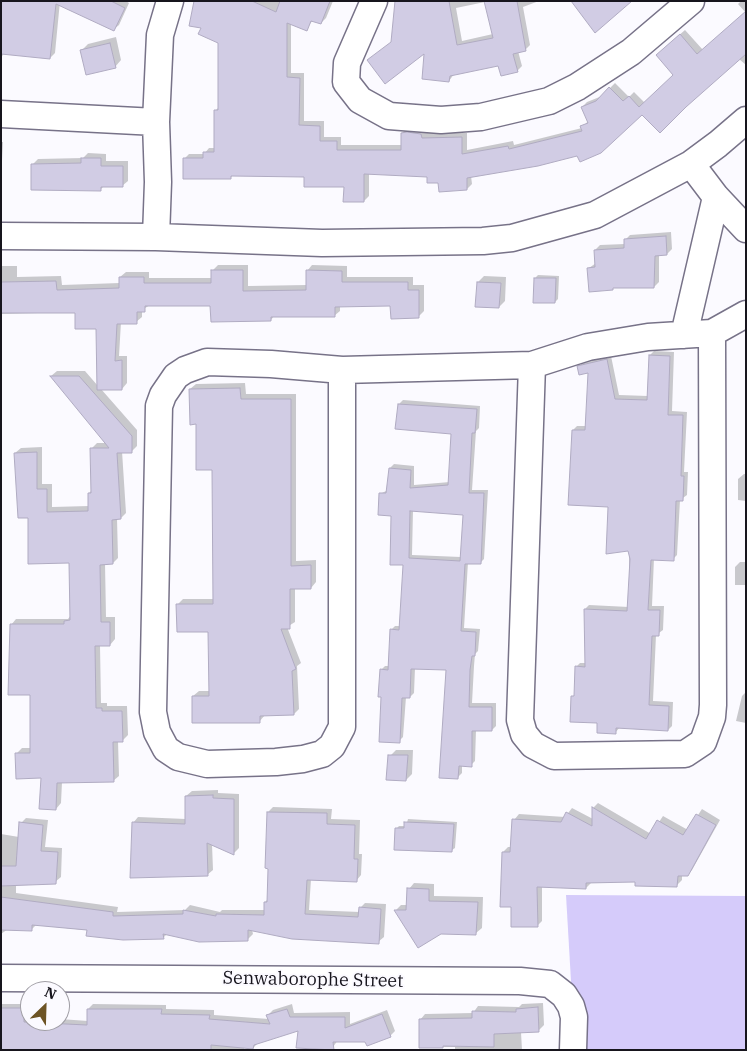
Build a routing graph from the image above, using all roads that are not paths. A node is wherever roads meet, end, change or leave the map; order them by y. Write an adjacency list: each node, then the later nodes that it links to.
1 (170, 1): 6 (street)
2 (374, 1): 3 (street)
3 (692, 1)
4 (1, 114): 6 (street)
5 (746, 120): 7 (street)
6 (156, 122): 11 (street)
7 (691, 164): 8 (street); 11 (street)
8 (716, 197): 9 (street); 14 (street)
9 (746, 228)
10 (1, 236): 11 (street)
11 (156, 237)
12 (746, 314): 13 (street)
13 (712, 333): 14 (street); 15 (street)
14 (684, 335): 15 (street)
15 (532, 365): 16 (street)
16 (342, 370): 16 (street)
17 (1, 978): 18 (street, Senwaborophe Street)
18 (573, 1050)

